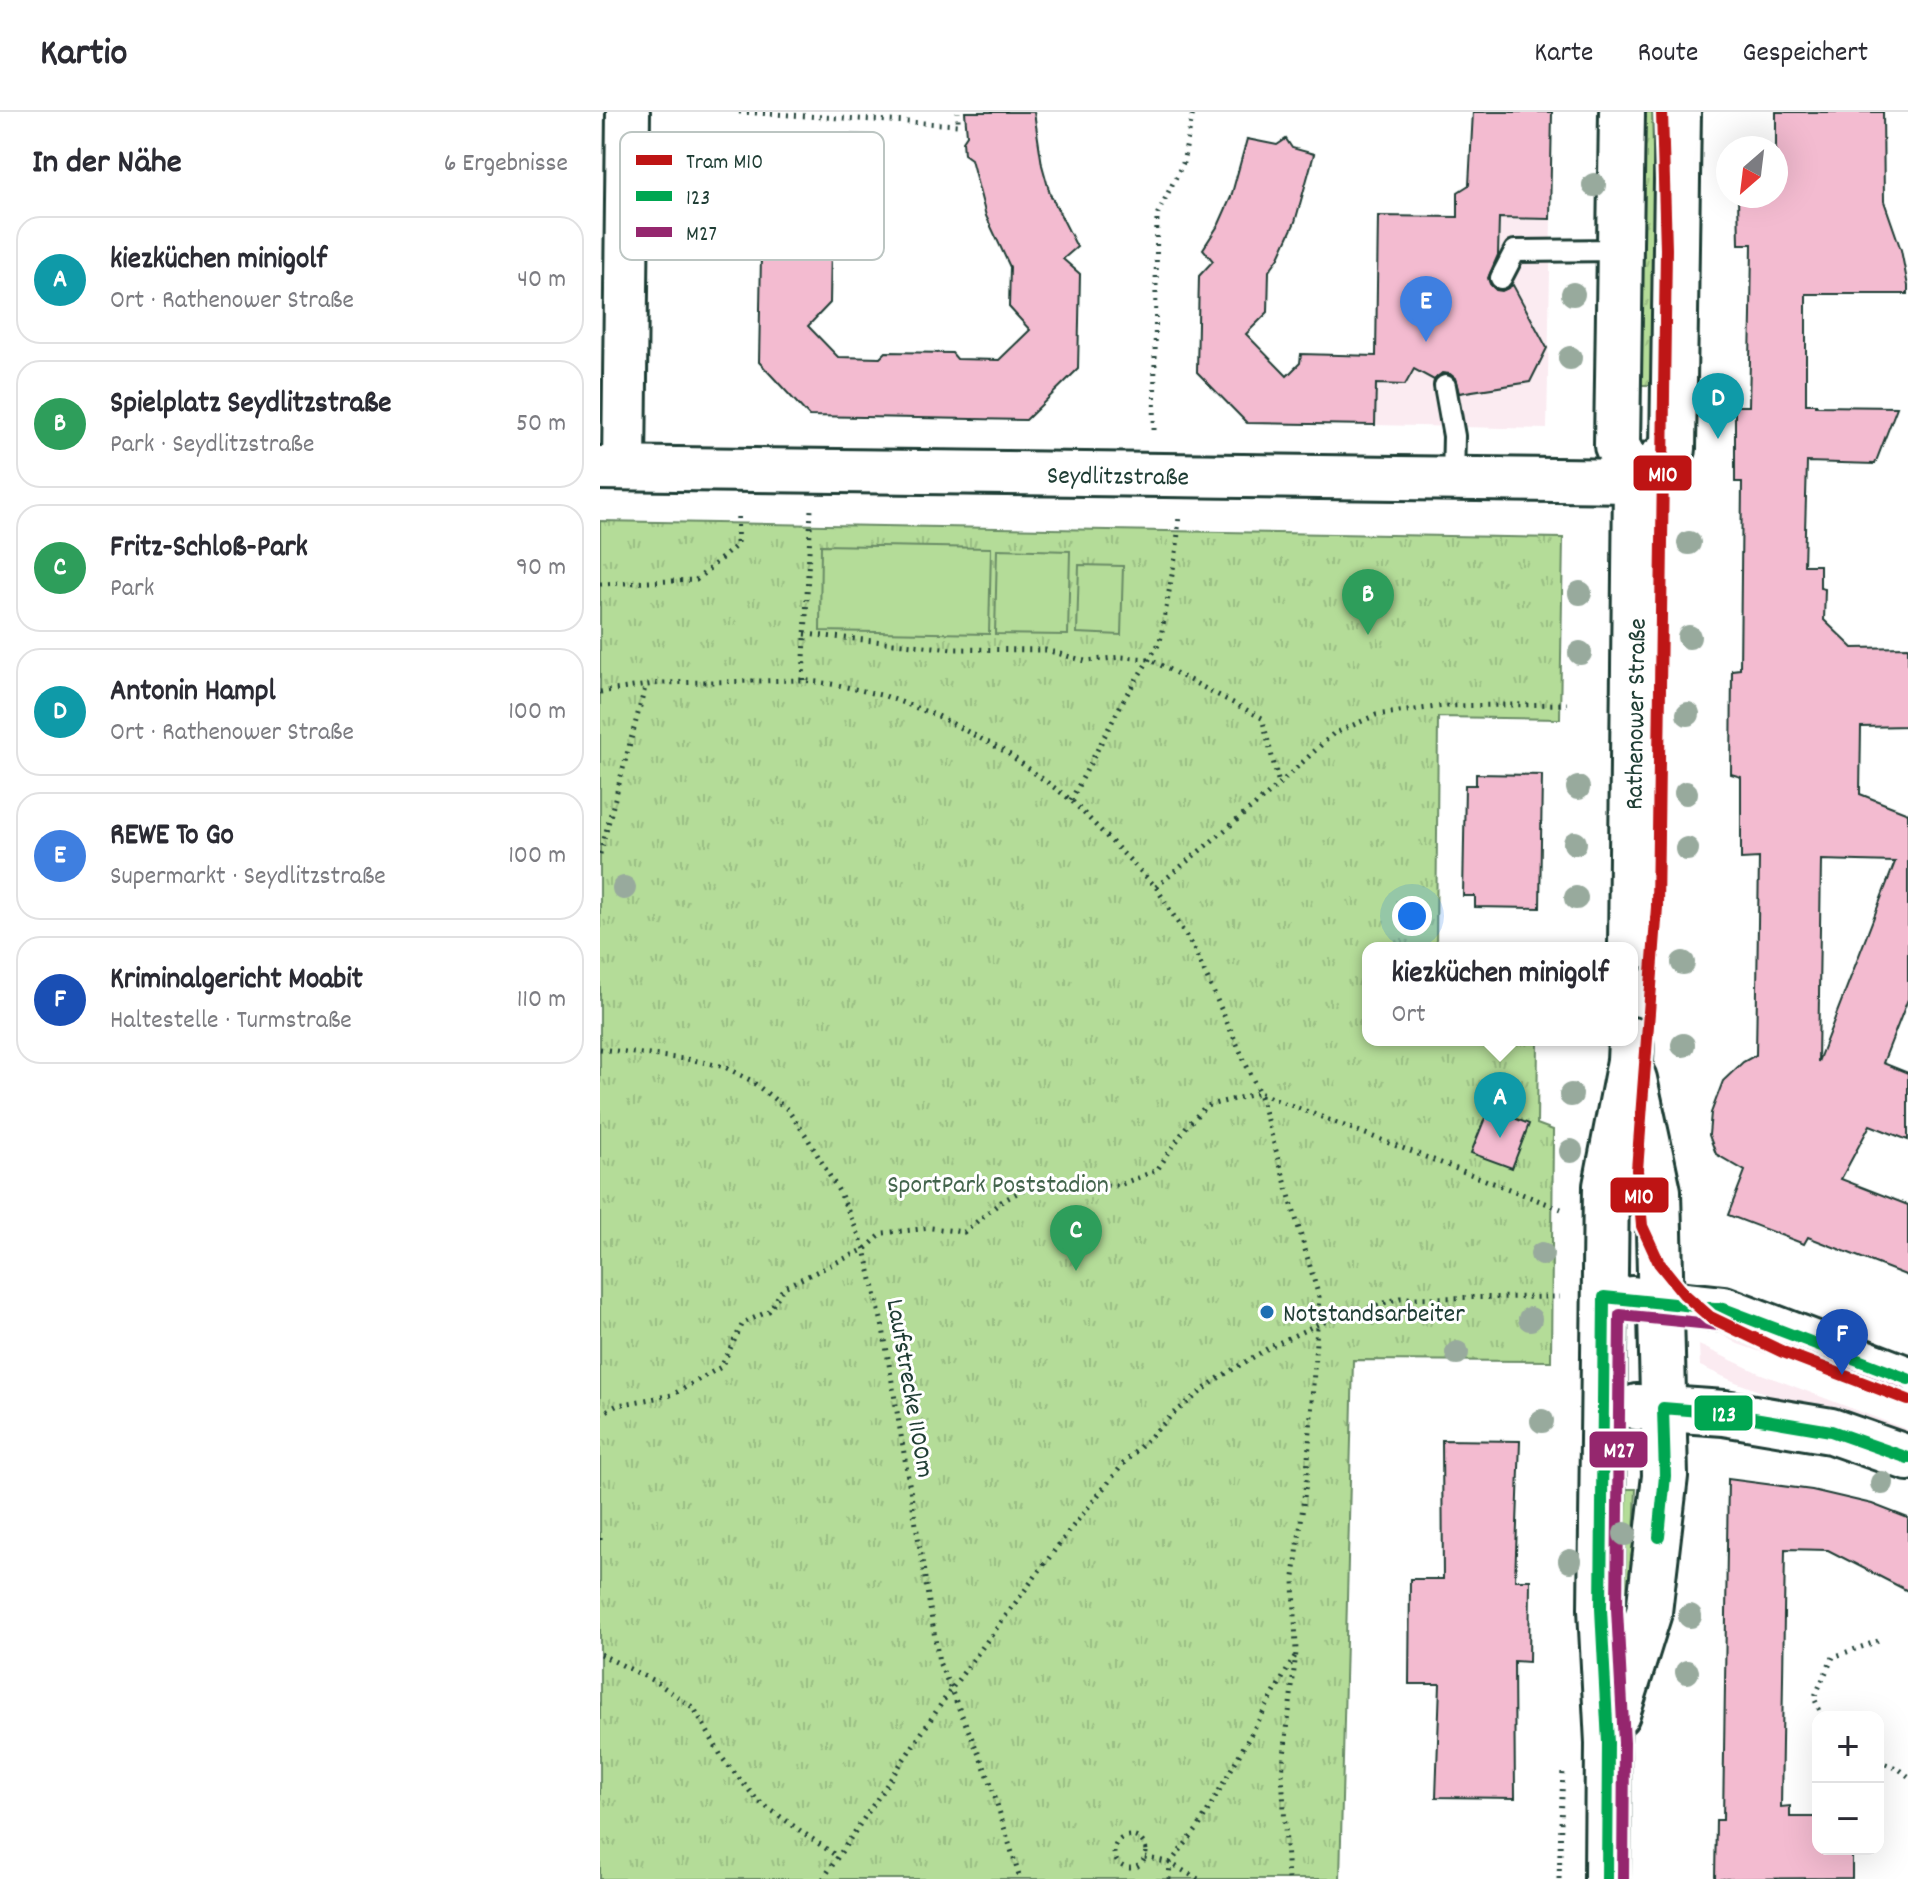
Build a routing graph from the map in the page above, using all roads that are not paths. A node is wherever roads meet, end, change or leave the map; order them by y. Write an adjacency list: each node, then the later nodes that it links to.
1 (628, 112): 4 (street)
2 (1622, 112): 5 (main road, Rathenower Straße)
3 (1678, 112): 11 (main road)
4 (627, 132)
5 (1620, 250): 7 (lane); 11 (main road, Rathenower Straße)
6 (621, 260): 9 (street)
7 (1501, 278)
8 (1445, 386): 10 (lane)
9 (612, 468): 10 (street, Seydlitzstraße)
10 (1453, 479): 11 (street, Seydlitzstraße)
11 (1636, 481): 12 (main road, Rathenower Straße)
12 (1631, 942)
13 (1630, 1051): 14 (main road); 15 (main road)
14 (1604, 1297): 15 (main road); 17 (main road)
15 (1661, 1301): 16 (main road); 18 (main road)
16 (1908, 1379)
17 (1603, 1406): 18 (main road); 20 (main road)
18 (1663, 1408): 19 (main road); 20 (main road)
19 (1908, 1458)
20 (1608, 1743): 21 (main road)
21 (1607, 1879)

